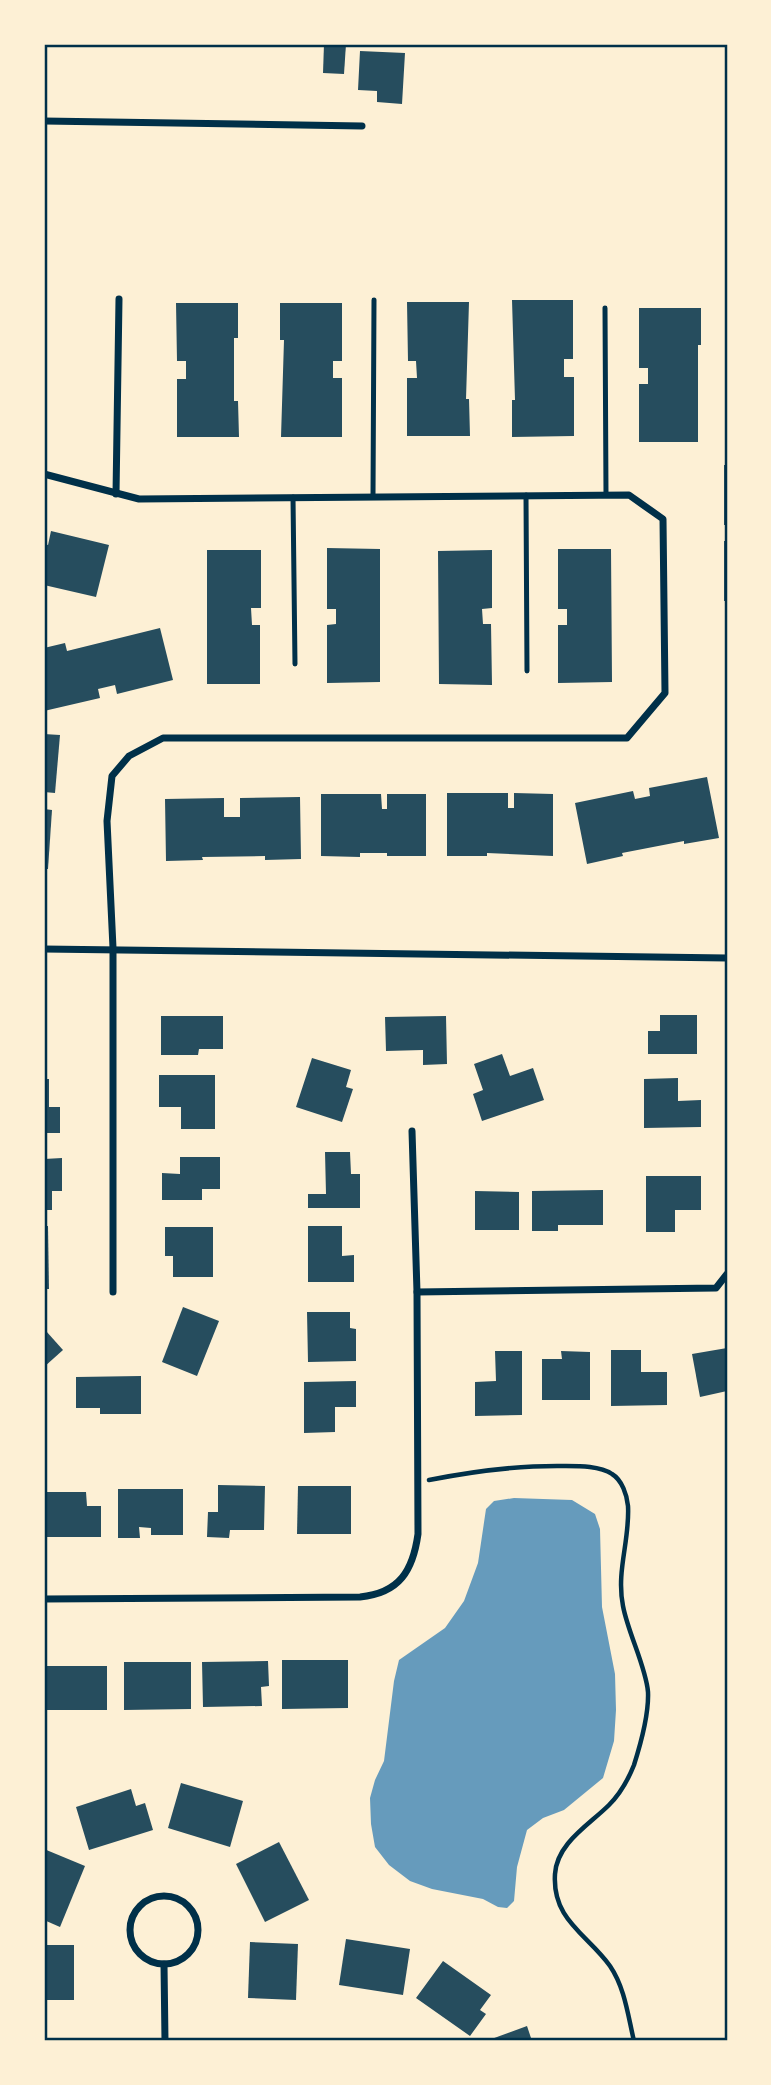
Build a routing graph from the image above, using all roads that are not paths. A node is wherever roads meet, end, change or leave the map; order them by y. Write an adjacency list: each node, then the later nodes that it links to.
1 (44, 121): 2 (street)
2 (362, 126)
3 (119, 299): 7 (street)
4 (374, 300): 10 (lane)
5 (605, 308): 9 (lane)
6 (44, 474): 7 (street)
7 (116, 494): 11 (street)
8 (526, 495): 9 (street); 10 (street); 13 (lane)
9 (606, 495): 14 (street)
10 (373, 496): 11 (street)
11 (293, 497): 12 (lane)
12 (295, 664)
13 (527, 671)
14 (113, 948): 15 (street); 16 (street); 19 (street)
15 (44, 949)
16 (727, 958)
17 (412, 1131): 20 (street)
18 (727, 1274): 20 (street)
19 (113, 1292)
20 (417, 1292): 21 (street)
21 (44, 1599)
22 (164, 1964): 22 (street); 23 (street)
23 (165, 2041)

